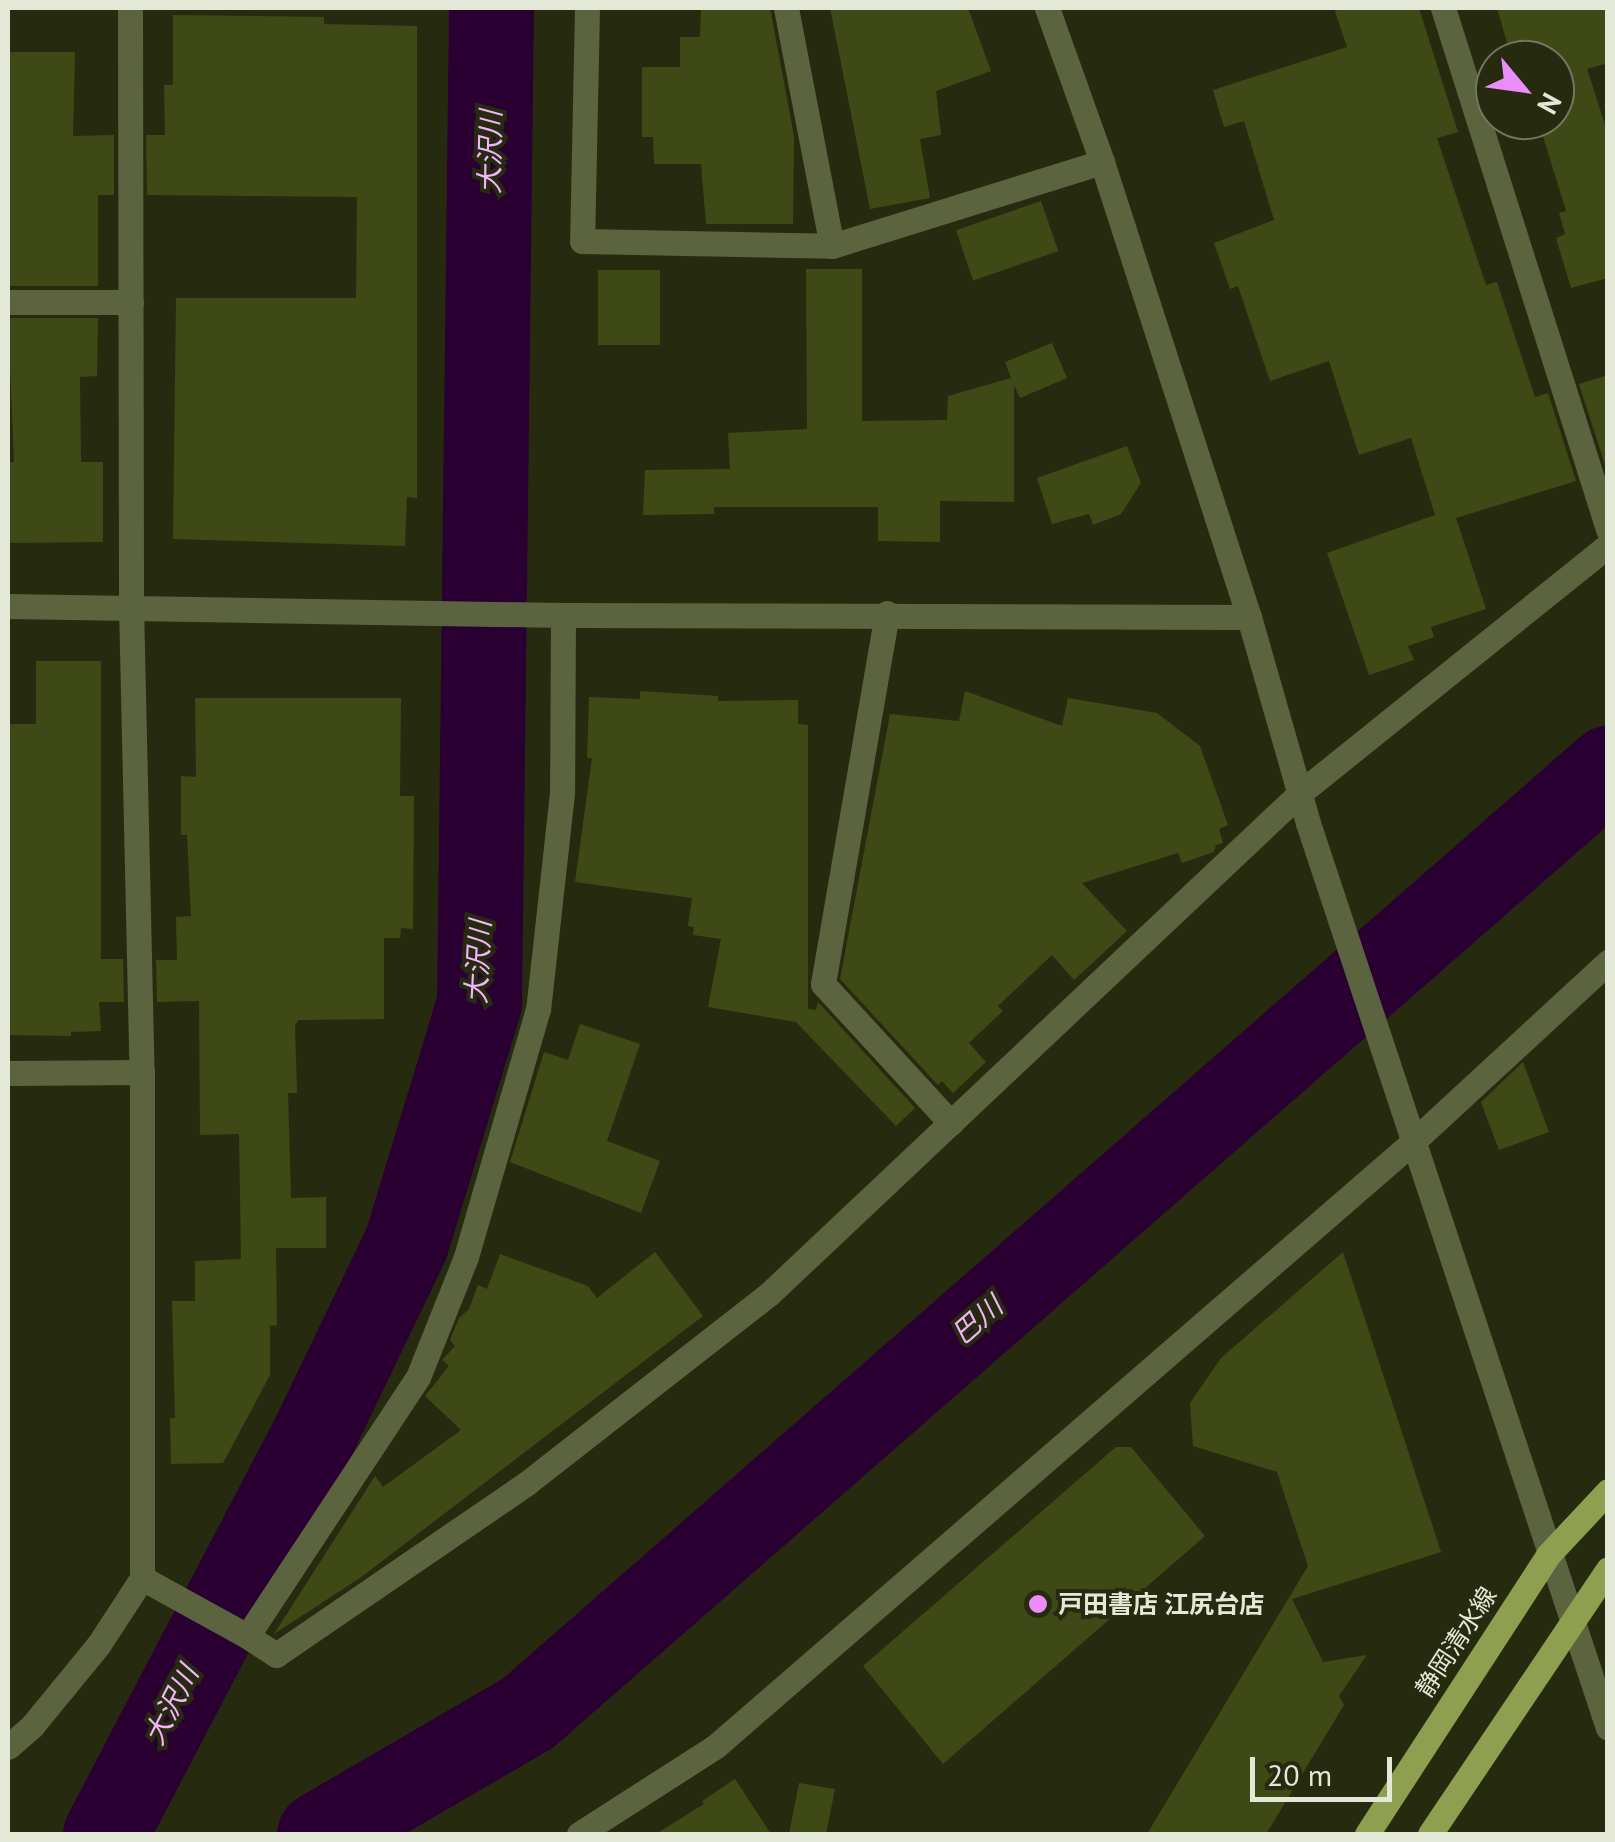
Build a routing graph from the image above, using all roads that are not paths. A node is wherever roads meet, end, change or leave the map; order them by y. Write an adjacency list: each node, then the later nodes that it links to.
1 (130, 8): 9 (street)
2 (587, 8): 7 (street)
3 (786, 8): 7 (street)
4 (1047, 8): 6 (street)
5 (1442, 8): 10 (street)
6 (1102, 162): 7 (street); 16 (street)
7 (832, 246)
8 (8, 302): 9 (street)
9 (130, 302): 12 (street)
10 (1608, 529)
11 (1608, 546): 17 (street)
12 (131, 605): 13 (street); 15 (street); 19 (street)
13 (8, 606)
14 (887, 613): 15 (street); 16 (street); 21 (street)
15 (555, 615): 28 (street)
16 (1249, 617): 17 (street)
17 (1300, 793): 21 (street); 22 (street)
18 (1608, 962): 22 (street)
19 (142, 1072): 20 (street); 26 (street)
20 (8, 1073)
21 (951, 1124): 28 (street)
22 (1415, 1140): 24 (street); 31 (street)
23 (1608, 1491): 24 (main road, 静岡清水線)
24 (1550, 1554): 27 (street); 32 (main road, 静岡清水線)
25 (1608, 1569): 27 (main road)
26 (153, 1584): 28 (street); 30 (street)
27 (1570, 1621): 29 (street); 33 (main road)
28 (247, 1636)
29 (1608, 1728)
30 (8, 1748)
31 (579, 1834)
32 (1367, 1834)
33 (1430, 1834)

